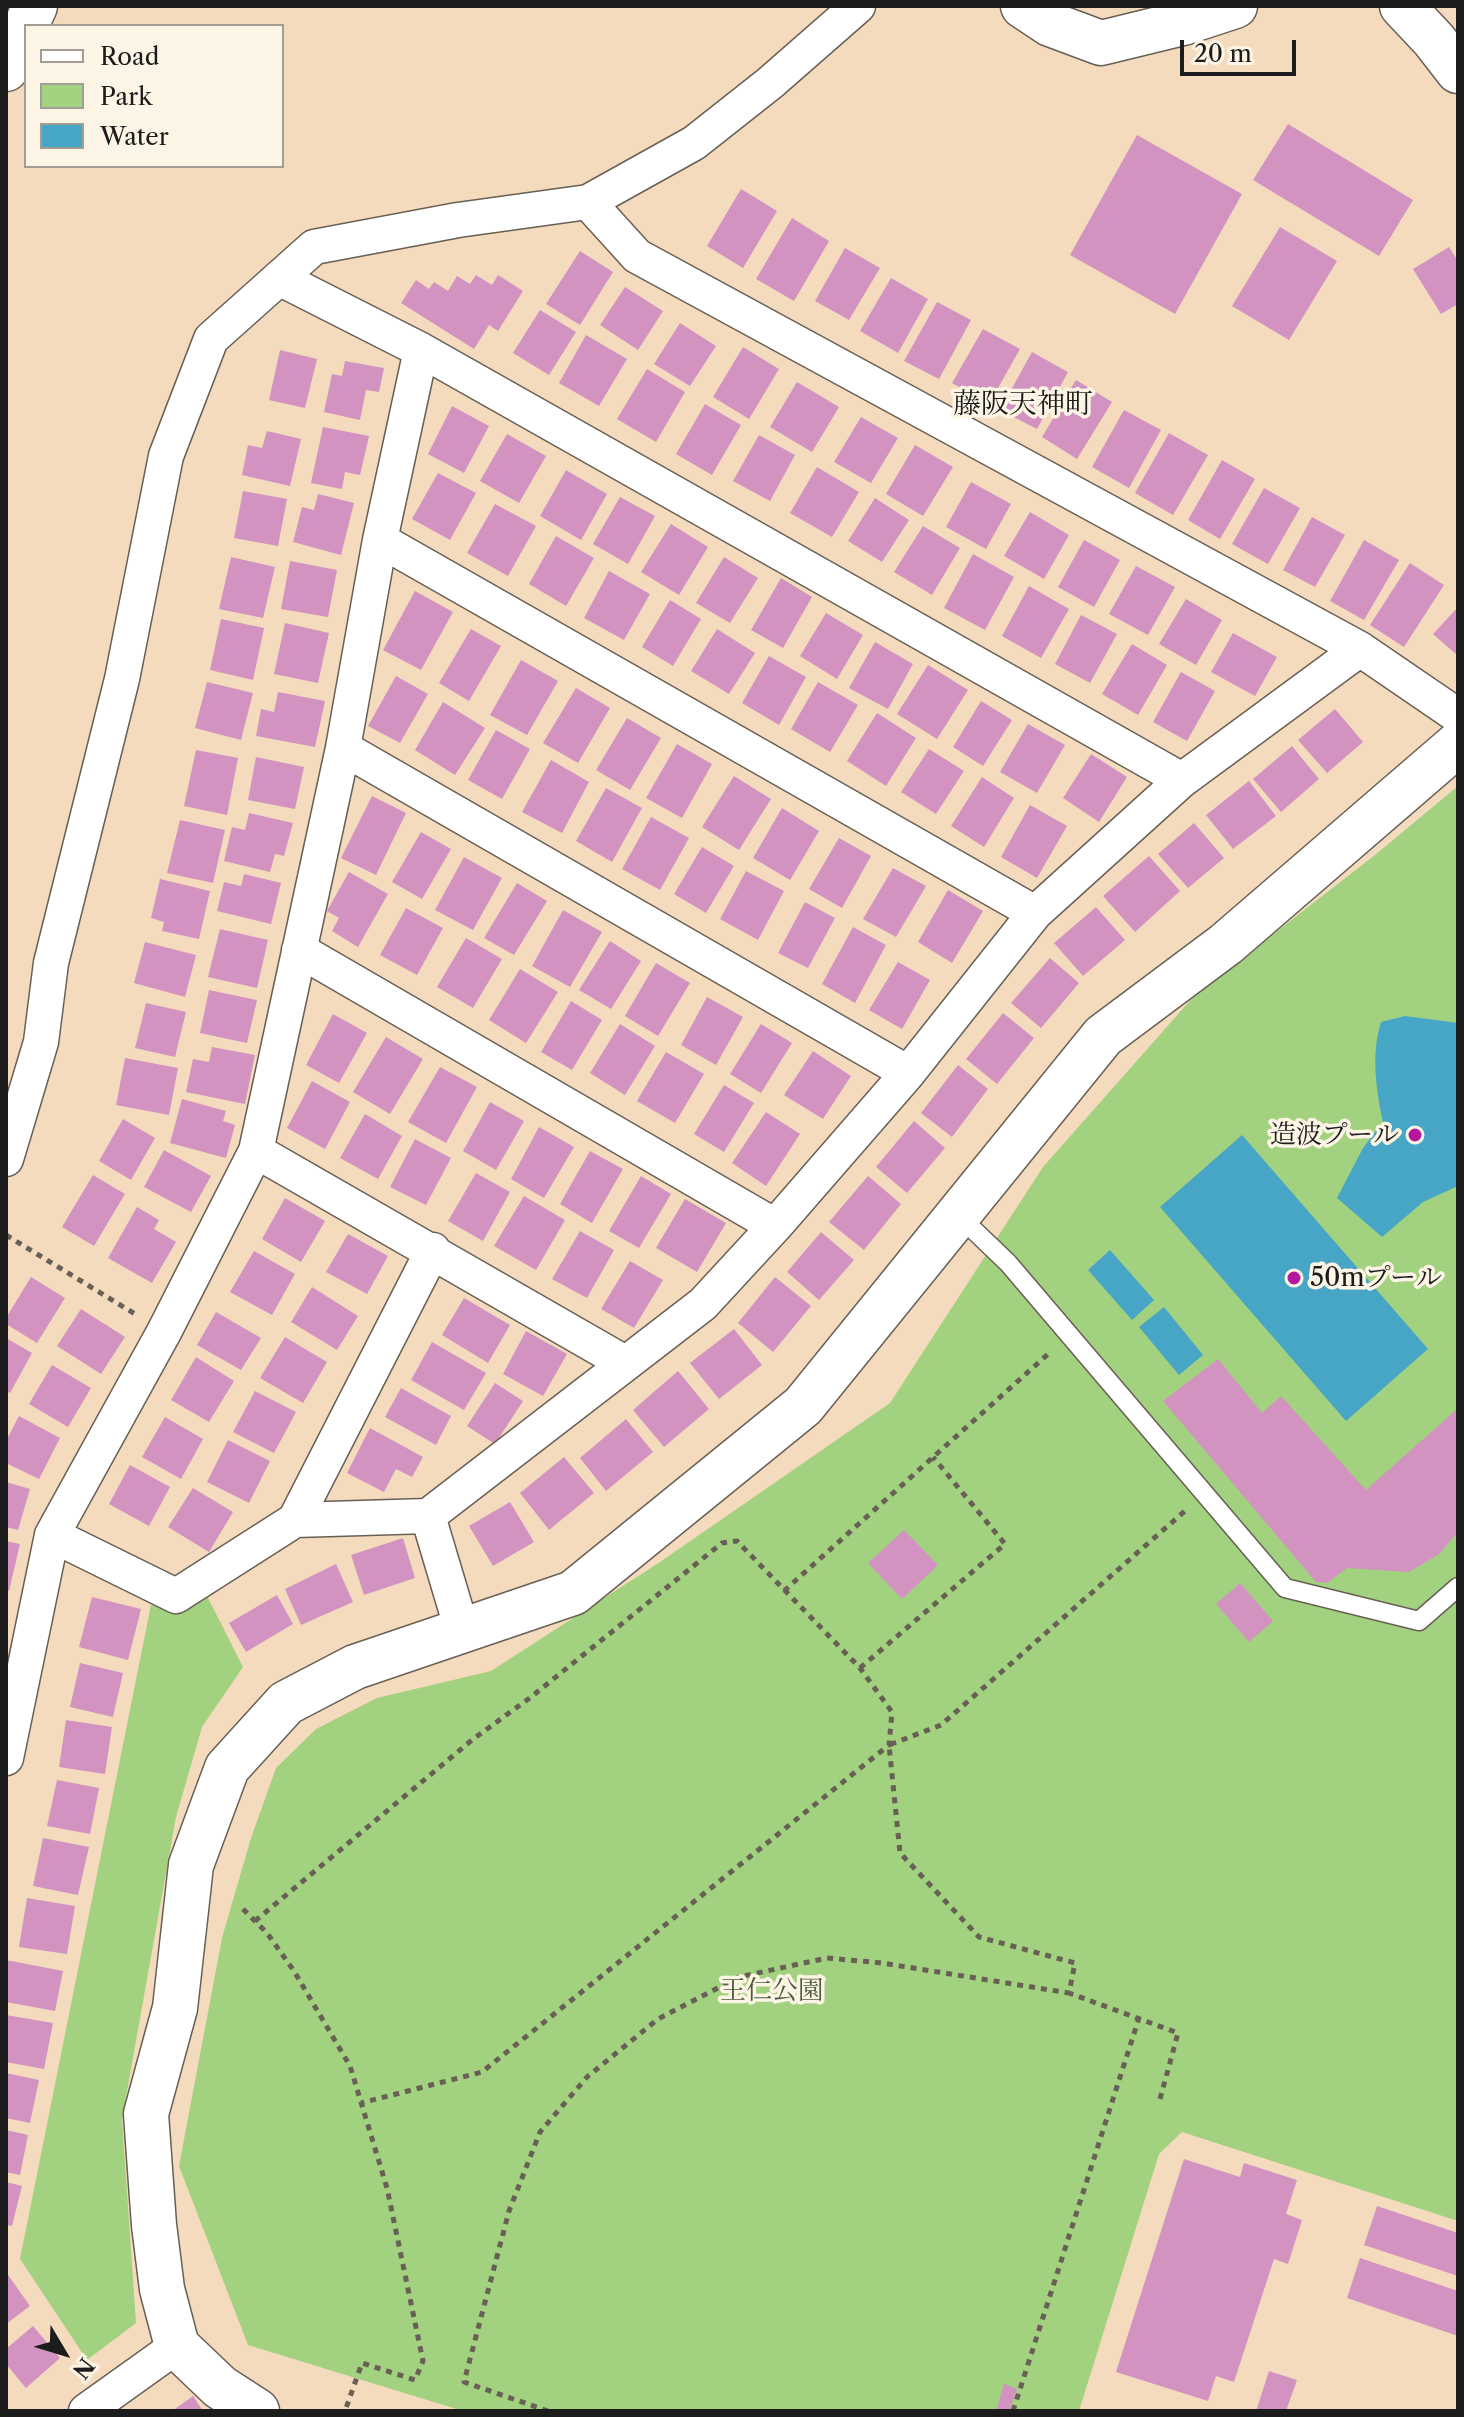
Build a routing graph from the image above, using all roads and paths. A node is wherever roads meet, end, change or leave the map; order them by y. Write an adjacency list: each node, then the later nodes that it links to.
1 (858, 6): 8 (street)
2 (1023, 6): 3 (street)
3 (1235, 6)
4 (1402, 6): 7 (street)
5 (24, 30): 6 (street)
6 (6, 69)
7 (1458, 71)
8 (588, 202): 9 (street); 12 (street)
9 (279, 278): 10 (street); 21 (street)
10 (421, 350): 11 (street); 16 (street)
11 (380, 540): 15 (street); 17 (street)
12 (1360, 649): 13 (street); 16 (street)
13 (1458, 716)
14 (1458, 744): 22 (street)
15 (343, 748): 18 (street); 19 (street)
16 (1182, 780): 17 (street)
17 (1035, 913): 19 (street)
18 (299, 950): 20 (street); 23 (street)
19 (908, 1073): 23 (street)
20 (256, 1151): 25 (street); 26 (street)
21 (6, 1159)
22 (958, 1215): 27 (lane); 36 (street)
23 (775, 1226): 28 (street)
24 (6, 1235): 26 (path)
25 (433, 1250): 28 (street); 32 (street)
26 (164, 1332): 33 (street)
27 (1069, 1335): 29 (path); 30 (lane)
28 (625, 1363): 31 (street)
29 (933, 1457): 35 (path); 37 (path)
30 (1205, 1494): 34 (lane); 38 (path)
31 (428, 1516): 32 (street); 36 (street)
32 (295, 1520): 33 (street)
33 (52, 1535): 39 (street)
34 (1458, 1587)
35 (784, 1591): 37 (path); 41 (path)
36 (462, 1630): 46 (street)
37 (860, 1668): 38 (path)
38 (889, 1745): 42 (path); 45 (path)
39 (6, 1758)
40 (243, 1909): 41 (path)
41 (255, 1921): 45 (path)
42 (1069, 1993): 43 (path); 50 (path)
43 (1139, 2018): 44 (path); 51 (path)
44 (1160, 2099)
45 (361, 2103): 49 (path)
46 (177, 2346): 47 (street); 48 (street)
47 (86, 2411)
48 (257, 2411)
49 (345, 2411)
50 (548, 2411)
51 (1013, 2411)

